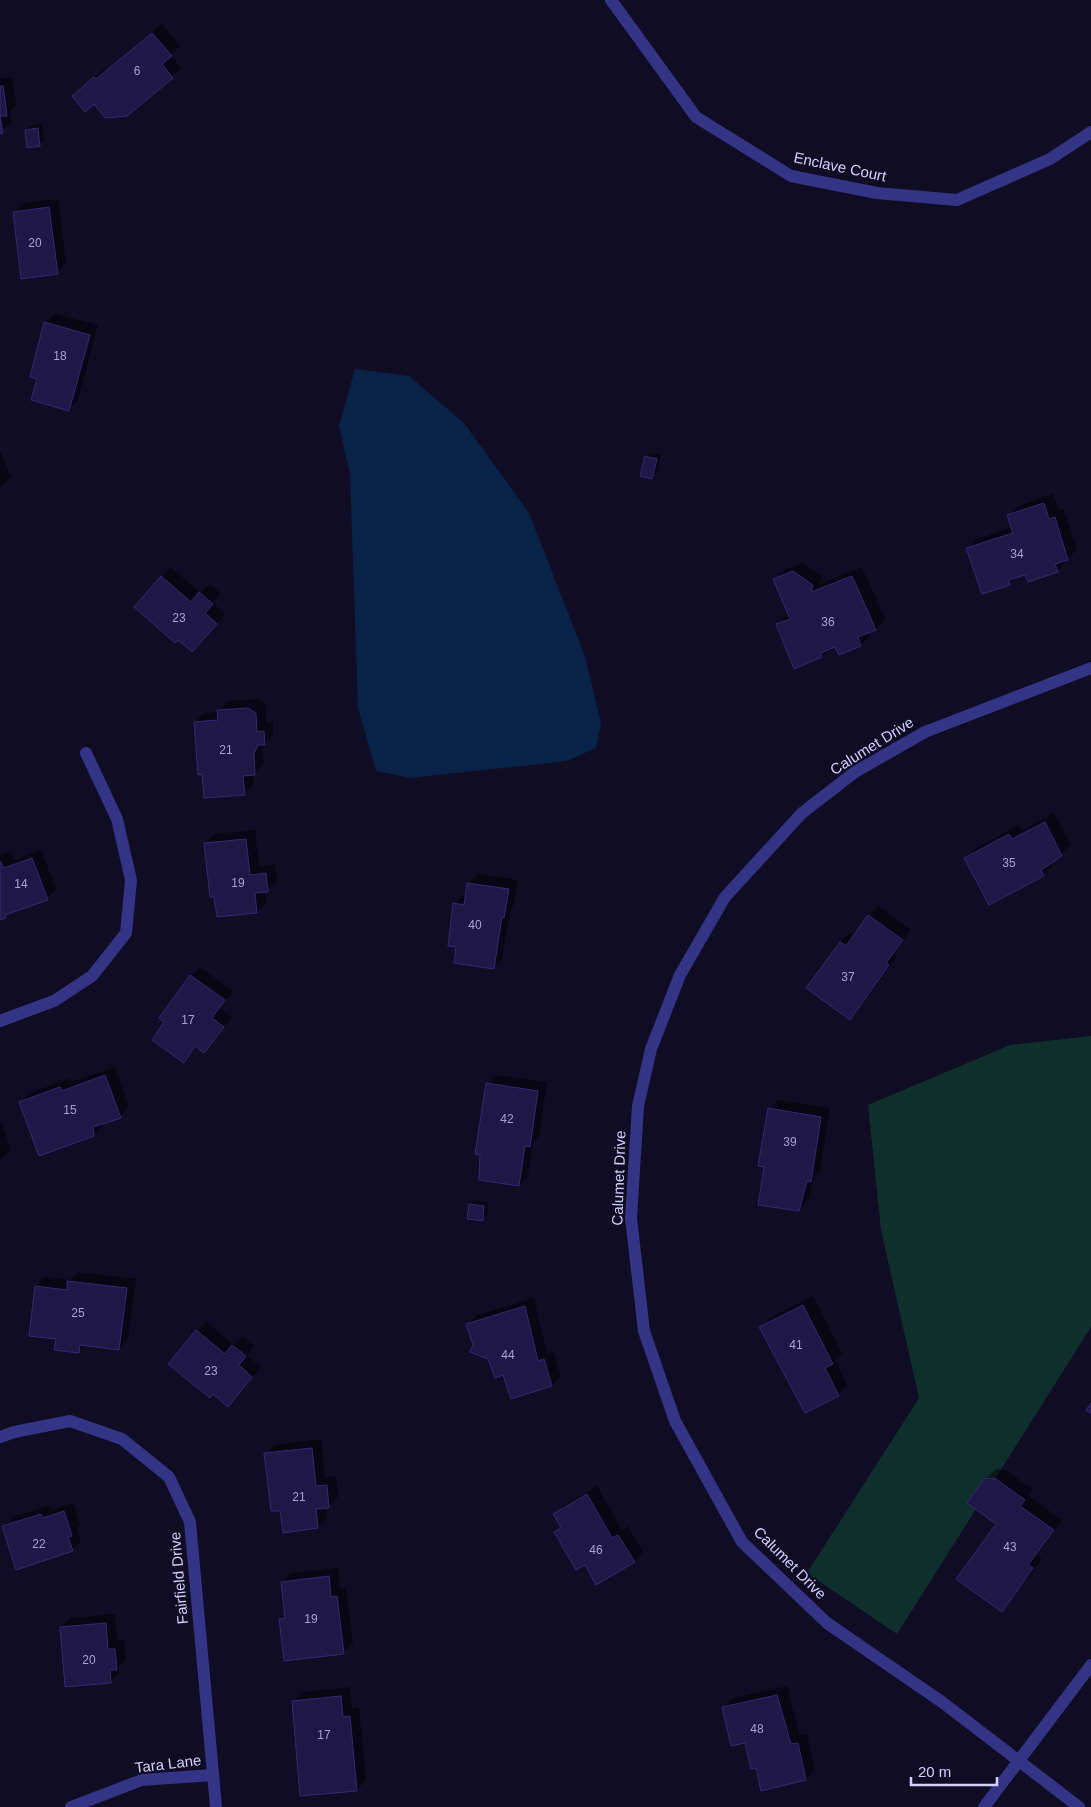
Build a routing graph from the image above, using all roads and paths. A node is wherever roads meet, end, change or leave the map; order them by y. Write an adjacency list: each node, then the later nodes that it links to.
1 (611, 0): 2 (street, Enclave Court)
2 (1091, 132)
3 (1091, 668): 8 (street, Calumet Drive)
4 (86, 753): 5 (street)
5 (0, 1021)
6 (0, 1437): 9 (street, Fairfield Drive)
7 (1091, 1665): 8 (street)
8 (1018, 1762): 12 (street); 13 (street, Calumet Drive)
9 (213, 1775): 10 (street, Tara Lane); 11 (street, Fairfield Drive)
10 (71, 1807)
11 (216, 1807)
12 (984, 1807)
13 (1079, 1807)

